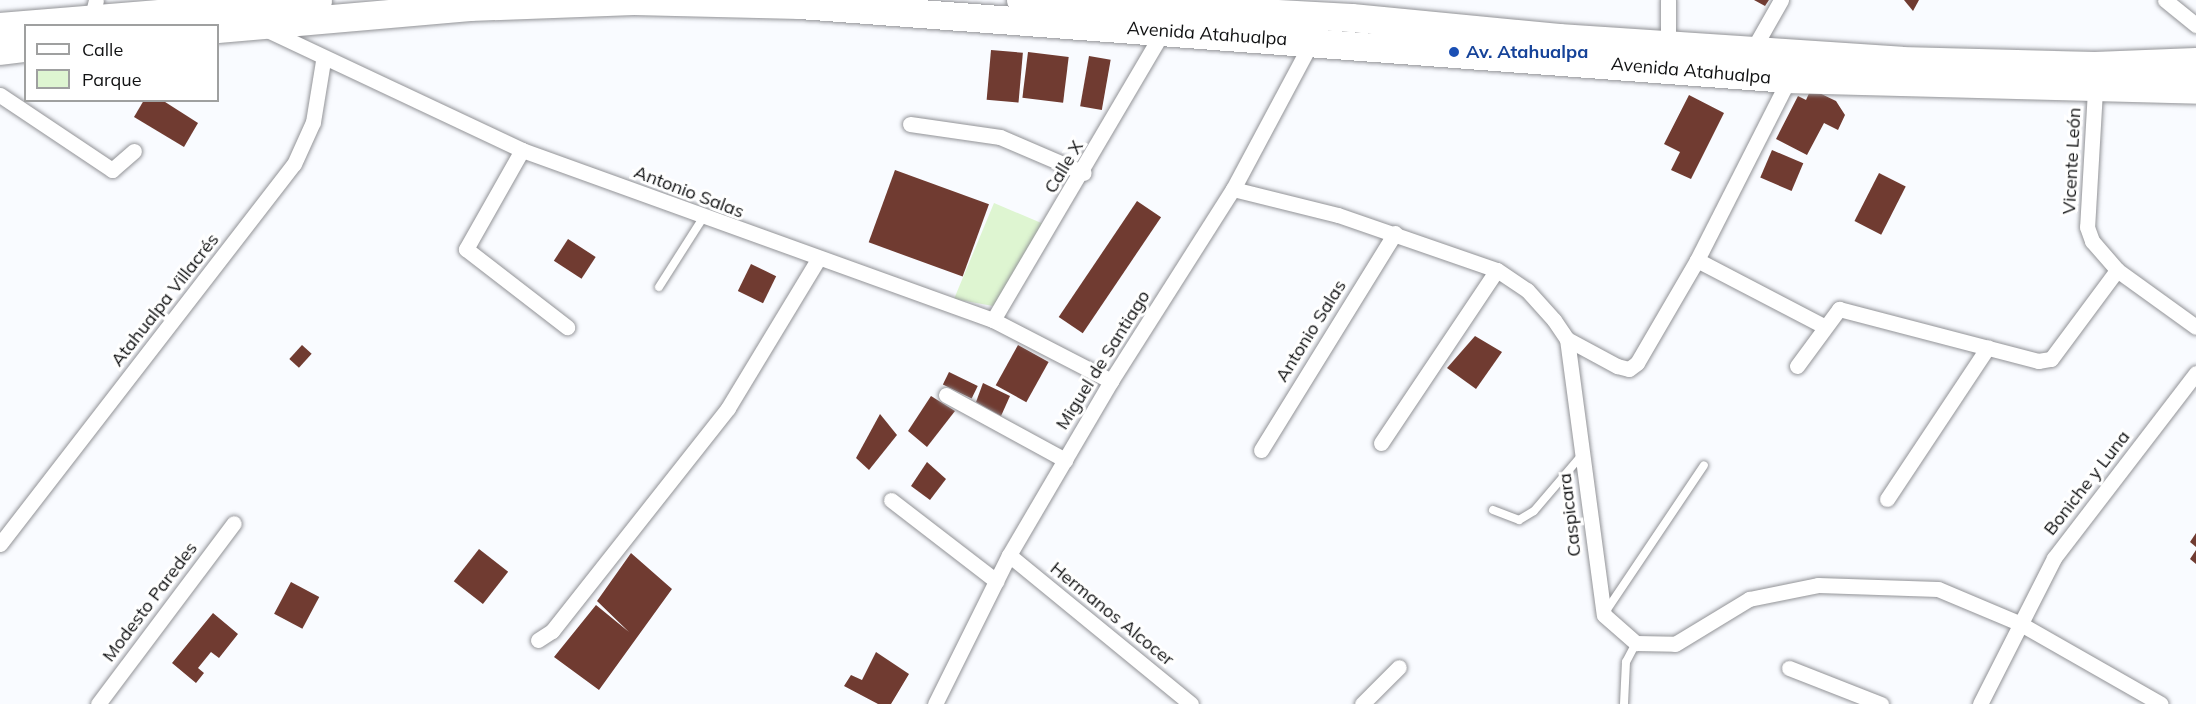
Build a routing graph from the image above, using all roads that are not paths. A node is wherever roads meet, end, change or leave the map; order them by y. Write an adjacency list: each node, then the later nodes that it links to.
1 (323, 0): 6 (highway)
2 (1021, 0): 8 (highway, Avenida Atahualpa)
3 (1668, 0): 15 (street)
4 (1780, 0): 18 (street)
5 (2165, 0): 10 (street)
6 (163, 5): 7 (highway)
7 (94, 8): 11 (highway)
8 (1353, 9): 15 (highway, Avenida Atahualpa)
9 (258, 25): 12 (highway, Avenida Atahualpa); 13 (highway, Avenida Atahualpa); 19 (street, Antonio Salas)
10 (2196, 25)
11 (0, 27)
12 (219, 29)
13 (1163, 31): 14 (highway, Avenida Atahualpa); 27 (street, Calle X)
14 (1312, 41): 21 (highway, Avenida Atahualpa); 28 (street, Miguel de Santiago)
15 (1668, 46): 18 (highway, Avenida Atahualpa)
16 (24, 48): 17 (highway)
17 (0, 51)
18 (1752, 51): 20 (highway, Avenida Atahualpa)
19 (323, 61): 25 (street, Antonio Salas); 55 (street, Atahualpa Villacrés)
20 (2195, 68): 22 (highway, Avenida Atahualpa)
21 (1789, 79): 22 (highway, Avenida Atahualpa); 31 (street)
22 (2096, 90): 34 (street, Vicente León)
23 (0, 95): 26 (street)
24 (910, 124): 27 (street)
25 (522, 150): 29 (street, Antonio Salas); 38 (street)
26 (134, 151)
27 (1083, 173): 36 (street, Calle X)
28 (1233, 189): 30 (street); 44 (street, Miguel de Santiago)
29 (703, 218): 32 (street, Antonio Salas); 35 (lane)
30 (1395, 233): 33 (street); 47 (street, Antonio Salas)
31 (1697, 260): 37 (street); 40 (street)
32 (817, 261): 36 (street, Antonio Salas); 60 (street)
33 (1497, 270): 40 (street); 46 (street)
34 (2117, 270): 39 (street, Vicente León); 41 (street)
35 (659, 287)
36 (993, 320): 44 (street, Antonio Salas)
37 (1824, 326): 41 (street); 42 (street)
38 (567, 327)
39 (2196, 327)
40 (1567, 339): 48 (street, Caspicara)
41 (1988, 347): 51 (street)
42 (1797, 366)
43 (2196, 373): 59 (street, Boniche y Luna)
44 (1111, 381): 49 (street, Miguel de Santiago)
45 (946, 395): 49 (street)
46 (1381, 443)
47 (1261, 450)
48 (1582, 455): 53 (lane); 58 (street, Caspicara)
49 (1065, 460): 56 (street, Miguel de Santiago)
50 (1704, 465): 58 (lane)
51 (1887, 499)
52 (891, 500): 57 (street)
53 (1493, 510)
54 (234, 523): 64 (street, Modesto Paredes)
55 (0, 544)
56 (1010, 555): 57 (street, Miguel de Santiago); 66 (street, Hermanos Alcocer)
57 (996, 581): 65 (street, Miguel de Santiago)
58 (1604, 615): 61 (street)
59 (2019, 623): 61 (street); 70 (street, Boniche y Luna); 71 (street)
60 (538, 640)
61 (1636, 643): 68 (lane)
62 (1399, 667): 67 (street)
63 (1789, 668): 69 (street)
64 (98, 704)
65 (934, 704)
66 (1191, 704)
67 (1362, 704)
68 (1624, 704)
69 (1881, 704)
70 (1980, 704)
71 (2161, 704)

